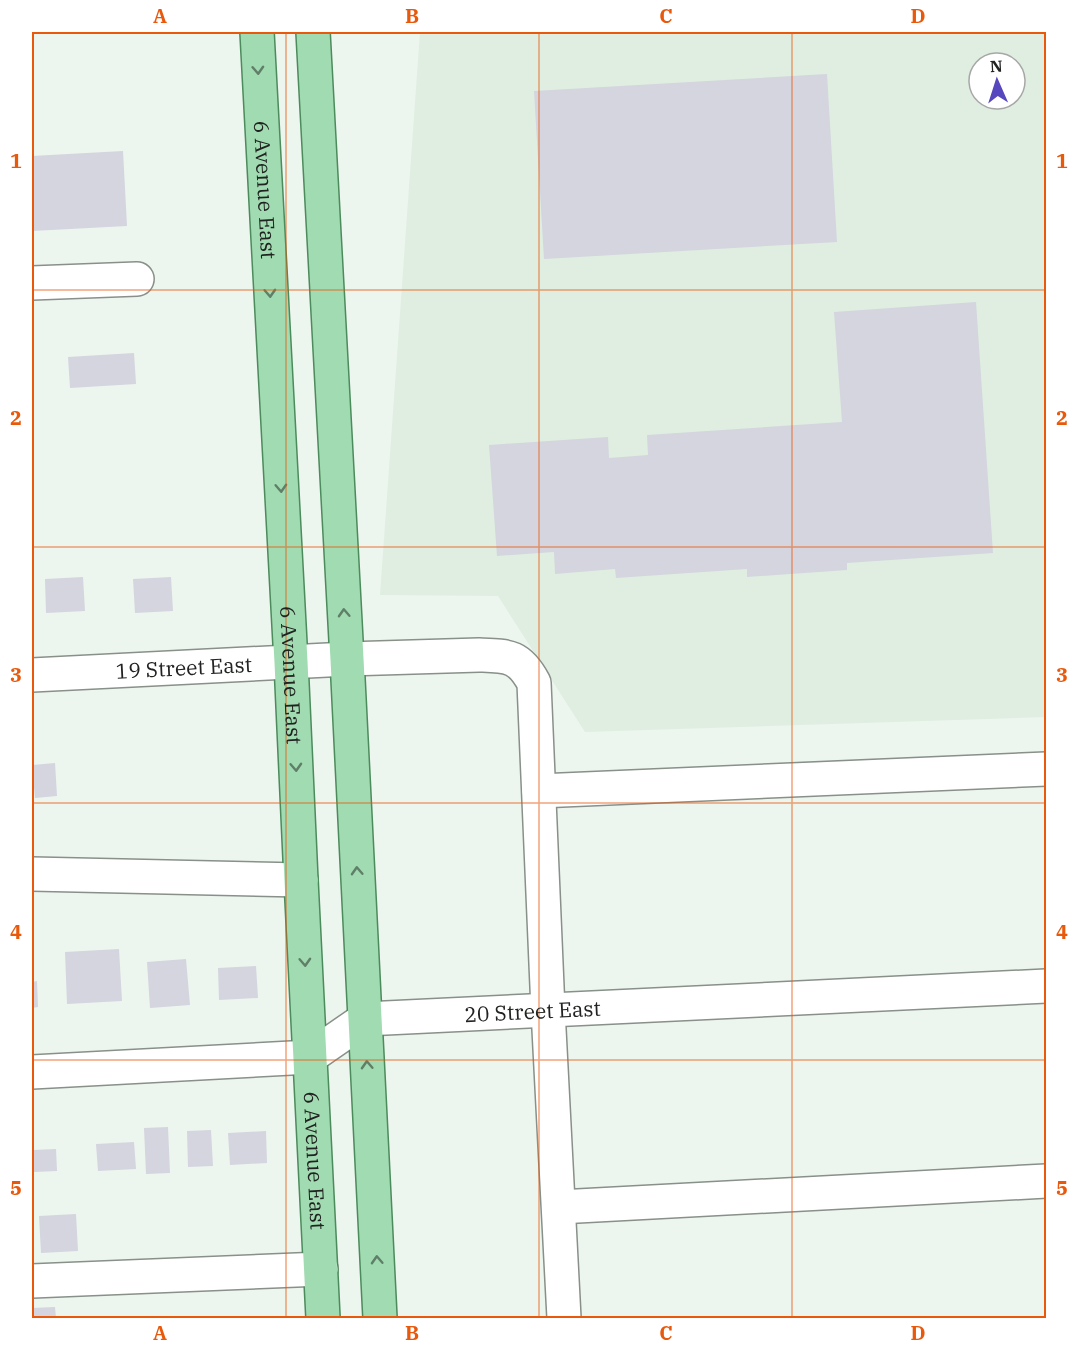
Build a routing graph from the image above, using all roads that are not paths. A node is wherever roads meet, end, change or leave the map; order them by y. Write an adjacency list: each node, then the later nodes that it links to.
1 (256, 32): 6 (main road, 6 Avenue East, one-way to 6)
2 (313, 32): 5 (main road, one-way to 2)
3 (137, 279): 4 (street)
4 (32, 283)
5 (347, 658): 6 (street, 19 Street East); 9 (street, 19 Street East); 14 (main road, one-way to 5)
6 (291, 662): 7 (street, 19 Street East); 11 (main road, 6 Avenue East, one-way to 11)
7 (32, 675)
8 (1047, 768): 9 (street)
9 (539, 791): 13 (street, 19 Street East)
10 (32, 874): 11 (street)
11 (301, 880): 15 (main road, 6 Avenue East, one-way to 15)
12 (1047, 986): 13 (street, 20 Street East)
13 (548, 1010): 14 (street, 20 Street East); 18 (street, 19 Street East)
14 (365, 1019): 15 (street); 22 (main road, one-way to 14)
15 (310, 1057): 16 (street); 19 (main road, 6 Avenue East)
16 (32, 1072)
17 (1047, 1181): 18 (street)
18 (559, 1208): 23 (street, 19 Street East)
19 (321, 1269): 20 (street); 21 (main road, 6 Avenue East)
20 (32, 1281)
21 (323, 1318)
22 (380, 1318)
23 (564, 1318)

